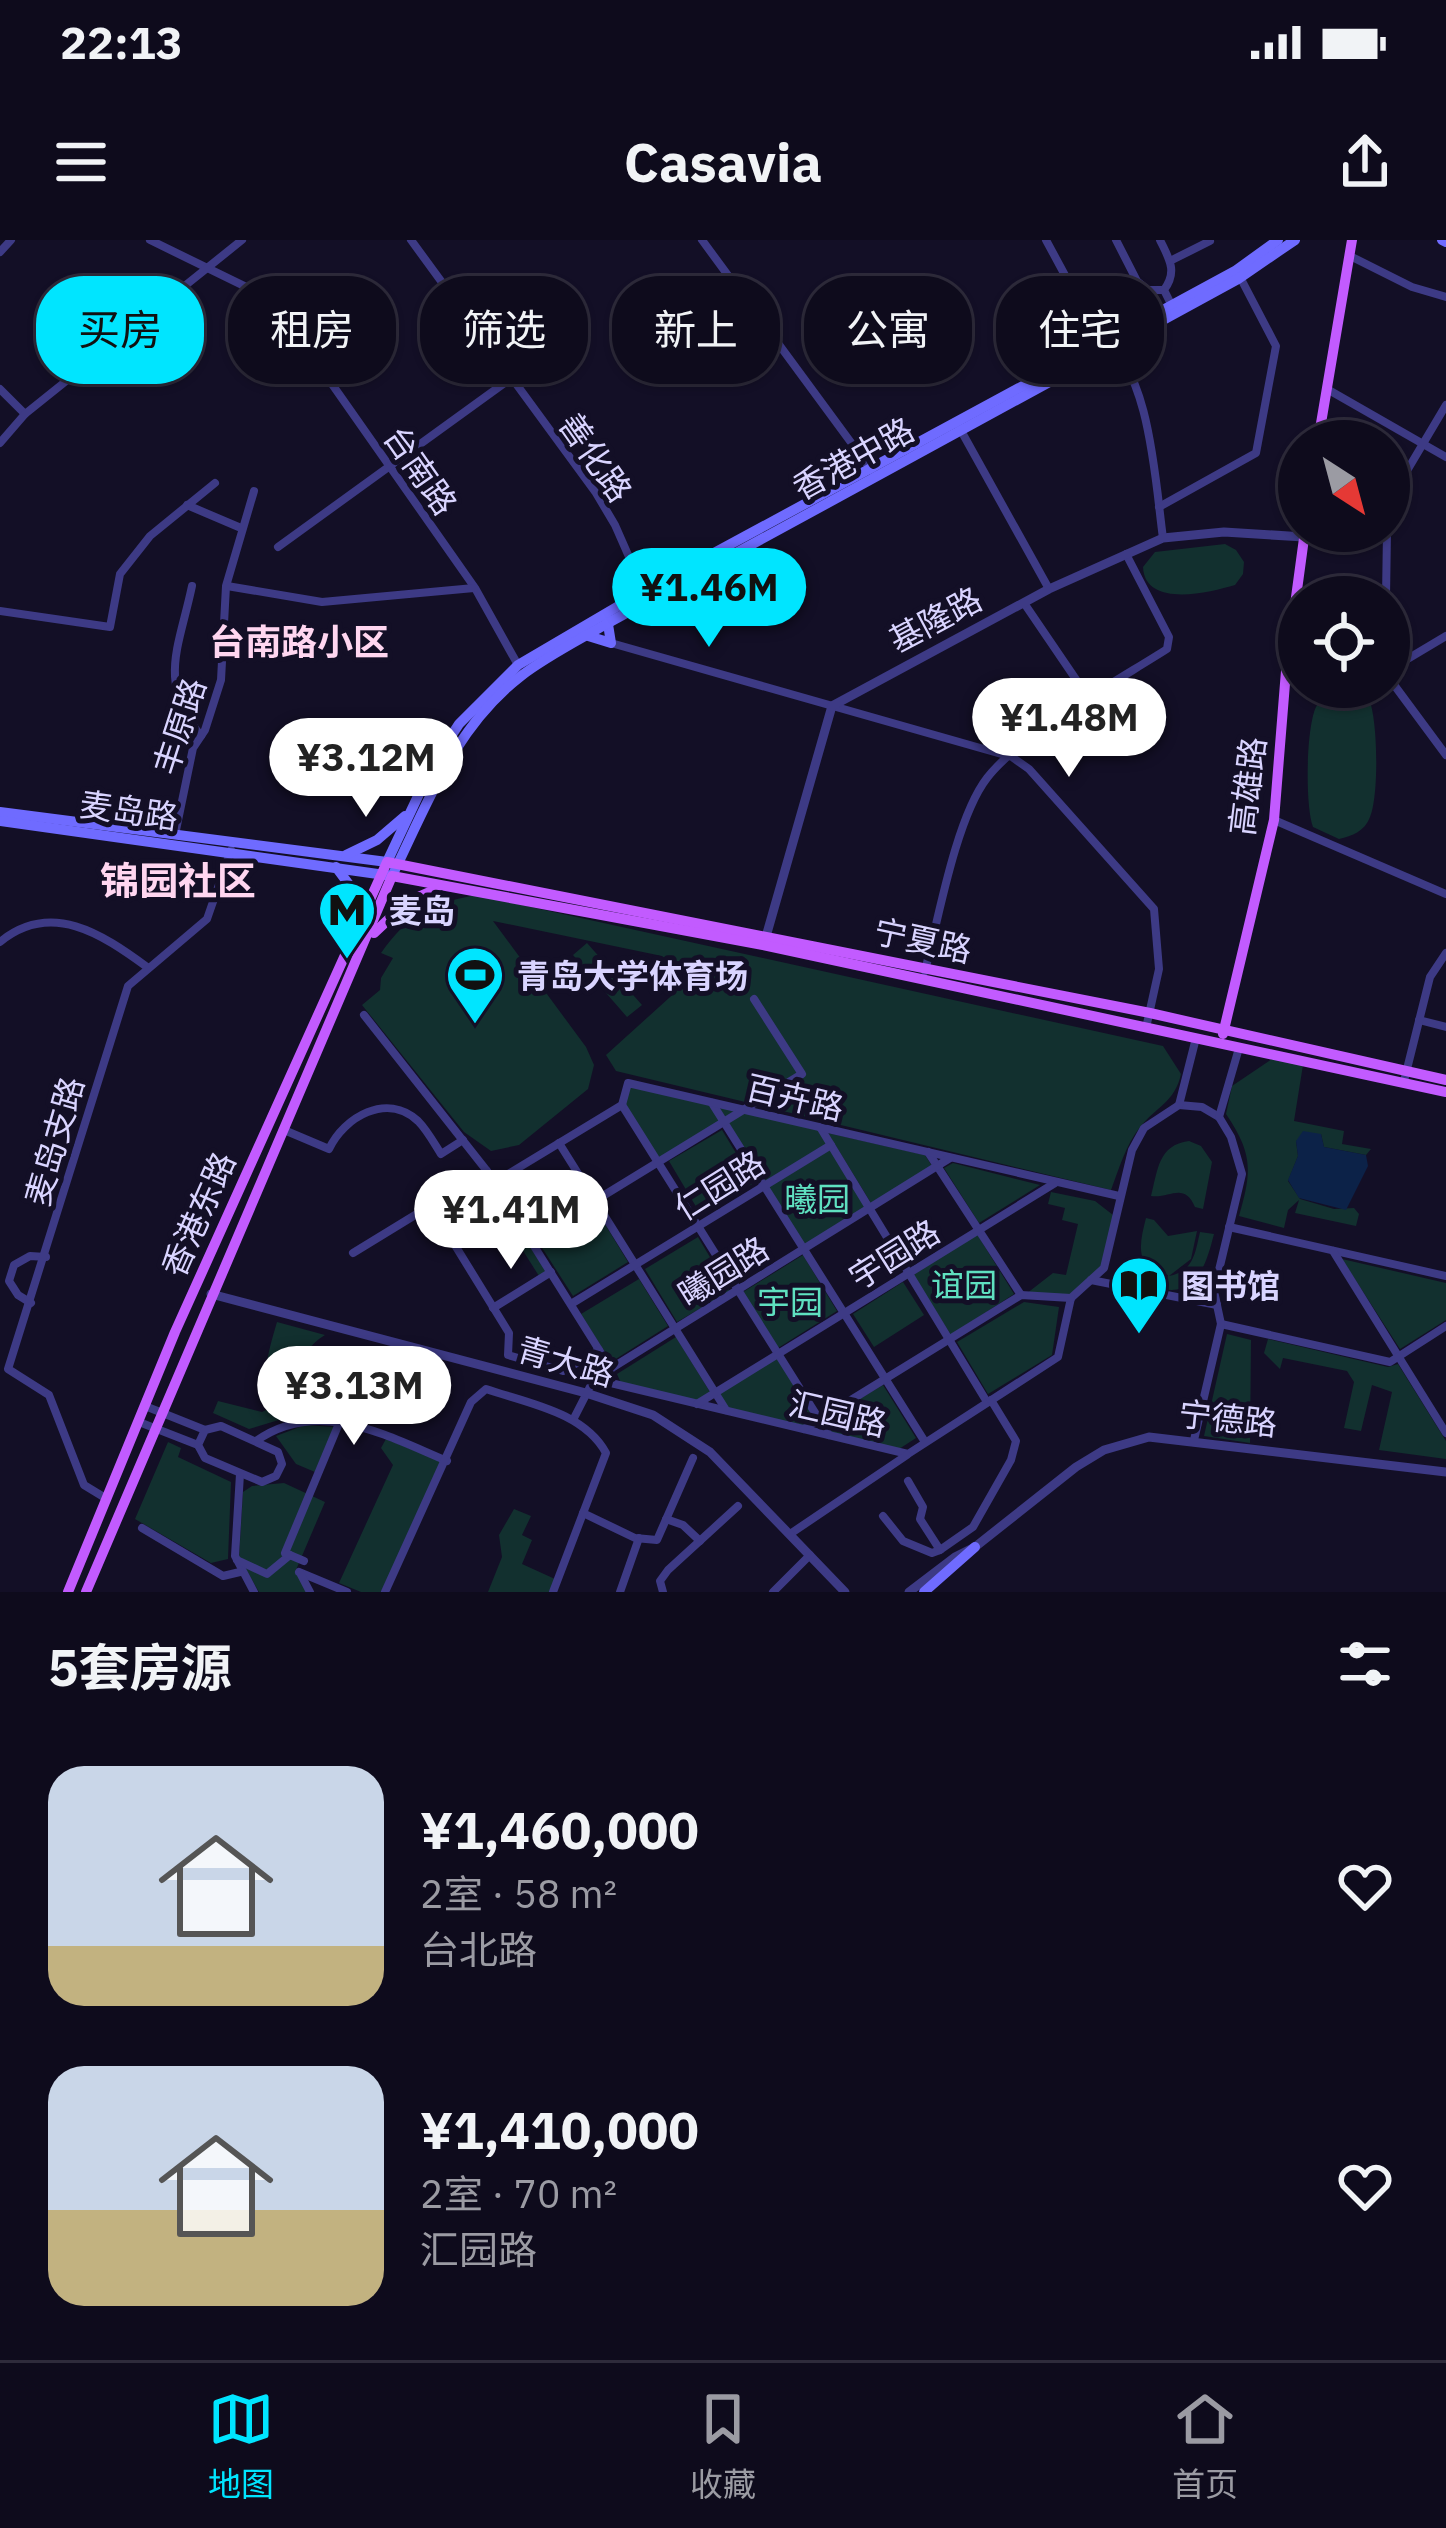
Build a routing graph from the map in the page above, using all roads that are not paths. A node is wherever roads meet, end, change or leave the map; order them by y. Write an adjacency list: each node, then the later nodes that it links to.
1 (11, 240): 13 (street)
2 (150, 240): 16 (street, 台南路)
3 (242, 240): 16 (street)
4 (412, 240): 18 (street, 善化路)
5 (702, 240): 40 (street)
6 (1046, 240): 19 (street)
7 (1116, 240): 20 (street)
8 (1160, 240): 15 (street)
9 (1278, 240): 17 (main road, 香港中路)
10 (1295, 240): 17 (main road, 香港中路)
11 (1352, 240): 14 (main road)
12 (1210, 241): 15 (street)
13 (0, 252)
14 (1349, 255): 22 (street); 29 (main road)
15 (1171, 261): 21 (street)
16 (207, 266): 32 (street); 39 (street, 台南路)
17 (1238, 274): 23 (main road, 香港中路); 44 (street)
18 (437, 276)
19 (1067, 276)
20 (1134, 276)
21 (1164, 290): 23 (street)
22 (1446, 297)
23 (1173, 309): 24 (main road, 香港中路)
24 (1164, 314)
25 (503, 384): 39 (street)
26 (514, 384): 54 (street, 善化路)
27 (1035, 384): 34 (main road, 香港中路)
28 (1131, 384): 44 (street)
29 (1325, 388): 33 (main road); 36 (street)
30 (0, 389): 32 (street)
31 (1446, 405): 36 (street)
32 (25, 414): 35 (street)
33 (1321, 420)
34 (958, 426): 40 (main road, 香港中路); 53 (street)
35 (0, 443)
36 (1423, 443): 37 (street); 38 (street)
37 (1446, 457)
38 (1410, 465)
39 (390, 468): 48 (street); 52 (street, 台南路)
40 (873, 472): 54 (main road, 香港中路); 57 (main road, 香港中路)
41 (214, 483): 43 (street)
42 (254, 491): 45 (street, 丰原路)
43 (187, 506): 45 (street); 56 (street)
44 (1159, 507): 47 (street)
45 (241, 528): 51 (street, 丰原路)
46 (1278, 533): 47 (street, 基隆路)
47 (1163, 538): 49 (street, 基隆路)
48 (278, 547)
49 (1126, 553): 53 (street, 基隆路); 63 (street)
50 (192, 586): 67 (street)
51 (226, 586): 52 (street); 67 (street, 丰原路)
52 (475, 588): 62 (street, 台南路)
53 (1048, 589): 55 (street, 基隆路)
54 (644, 591): 57 (main road, 香港中路)
55 (1024, 603): 63 (street); 65 (street, 基隆路)
56 (0, 611)
57 (607, 618): 58 (main road, 香港中路); 60 (main road)
58 (582, 633): 60 (main road); 62 (main road, 香港中路); 76 (main road, 香港中路)
59 (1446, 636): 61 (street)
60 (611, 643): 65 (street)
61 (1410, 660)
62 (518, 665): 70 (main road, 香港中路)
63 (1090, 700): 69 (street)
64 (1410, 703): 68 (street)
65 (832, 706): 69 (street); 80 (street)
66 (1288, 708): 72 (main road, 高雄路)
67 (201, 736): 73 (street, 丰原路)
68 (1446, 754)
69 (1009, 755): 85 (street); 87 (street)
70 (411, 809): 75 (main road); 76 (main road, 香港中路)
71 (0, 817): 73 (main road, 麦岛路); 74 (main road, 麦岛路)
72 (1274, 820): 78 (street); 92 (main road, 高雄路)
73 (175, 835): 74 (main road, 麦岛路)
74 (231, 847): 75 (main road, 麦岛路); 84 (street, 麦岛支路)
75 (337, 861): 76 (main road, 麦岛路); 79 (main road)
76 (390, 869): 77 (main road, 宁夏路); 79 (main road, 香港东路); 80 (main road, 宁夏路); 82 (main road, 香港东路)
77 (440, 887): 80 (main road, 宁夏路); 82 (main road)
78 (1446, 895)
79 (357, 925): 161 (main road, 香港东路)
80 (764, 940): 85 (main road, 宁夏路)
81 (0, 942): 84 (street)
82 (364, 944): 106 (main road, 香港东路)
83 (1446, 953): 89 (street)
84 (147, 967): 129 (street, 麦岛支路)
85 (924, 975): 87 (main road, 宁夏路); 91 (main road, 宁夏路)
86 (754, 1000): 102 (street)
87 (1150, 1013): 91 (street); 92 (main road, 宁夏路)
88 (364, 1016): 107 (street)
89 (1419, 1020): 90 (street); 96 (street)
90 (1446, 1027)
91 (1146, 1028): 93 (main road, 宁夏路)
92 (1224, 1029): 94 (main road, 高雄路); 96 (main road, 宁夏路)
93 (1196, 1038): 94 (main road, 宁夏路); 101 (street)
94 (1221, 1043): 95 (main road, 宁夏路)
95 (1239, 1048): 96 (main road, 宁夏路); 103 (street)
96 (1406, 1076): 97 (main road, 宁夏路); 98 (main road, 宁夏路)
97 (1446, 1080)
98 (1446, 1092)
99 (712, 1102): 100 (street, 百卉路); 102 (street, 百卉路); 104 (street)
100 (622, 1105): 108 (street, 百卉路); 112 (street)
101 (1179, 1105): 103 (street); 118 (street)
102 (744, 1109): 104 (street); 105 (street, 百卉路)
103 (1219, 1117): 123 (street)
104 (724, 1122): 112 (street); 117 (street)
105 (820, 1127): 109 (street); 110 (street, 百卉路)
106 (284, 1130): 107 (street); 138 (main road, 香港东路)
107 (463, 1140): 114 (street)
108 (559, 1143): 115 (street, 百卉路); 119 (street)
109 (831, 1144): 117 (street, 仁园路); 120 (street)
110 (928, 1152): 111 (street, 百卉路); 113 (street)
111 (951, 1157): 113 (street, 曦园路); 116 (street, 百卉路)
112 (658, 1162): 119 (street); 122 (street)
113 (937, 1166): 120 (street, 曦园路); 124 (street)
114 (487, 1171): 115 (street); 128 (street)
115 (495, 1182): 125 (street)
116 (1056, 1182): 118 (street, 百卉路); 124 (street, 宇园路)
117 (764, 1186): 122 (street, 仁园路); 126 (street)
118 (1119, 1196): 136 (street)
119 (595, 1201): 125 (street); 130 (street)
120 (869, 1209): 126 (street, 曦园路); 133 (street)
121 (436, 1216): 144 (street)
122 (698, 1226): 130 (street, 仁园路); 137 (street)
123 (1229, 1226): 127 (street); 143 (street)
124 (978, 1230): 133 (street, 宇园路); 139 (street)
125 (532, 1240): 132 (street)
126 (803, 1249): 137 (street, 曦园路); 145 (street)
127 (1332, 1250): 135 (street); 152 (street)
128 (353, 1253)
129 (46, 1257): 134 (street); 141 (street, 麦岛支路)
130 (635, 1264): 142 (street, 仁园路); 148 (street)
131 (0, 1271): 134 (street)
132 (551, 1272): 142 (street); 144 (street)
133 (908, 1273): 145 (street, 宇园路); 149 (street)
134 (12, 1274): 141 (street)
135 (1446, 1276)
136 (1091, 1280): 140 (street); 143 (street)
137 (738, 1290): 148 (street, 曦园路); 151 (street)
138 (210, 1294): 157 (street, 青大路); 163 (main road, 香港东路)
139 (1021, 1295): 140 (street); 149 (street)
140 (1071, 1298): 159 (street, 汇园路)
141 (31, 1303): 154 (street, 麦岛支路)
142 (571, 1304): 150 (street)
143 (1217, 1305): 146 (street)
144 (493, 1308): 150 (street)
145 (843, 1313): 151 (street, 宇园路); 156 (street)
146 (1221, 1324): 152 (street); 173 (street)
147 (1446, 1327): 152 (street)
148 (675, 1328): 153 (street, 曦园路); 158 (street)
149 (949, 1341): 156 (street); 159 (street)
150 (599, 1350): 153 (street)
151 (778, 1354): 158 (street, 宇园路); 165 (street)
152 (1398, 1357): 171 (street)
153 (611, 1369): 155 (street, 曦园路)
154 (4, 1371): 183 (street, 麦岛支路)
155 (594, 1379): 157 (street, 曦园路); 160 (street, 汇园路)
156 (885, 1380): 165 (street); 175 (street)
157 (586, 1393): 164 (street, 曦园路); 189 (street, 青大路)
158 (715, 1393): 160 (street, 宇园路); 162 (street)
159 (989, 1401): 175 (street, 汇园路); 193 (street)
160 (697, 1404): 162 (street, 汇园路)
161 (145, 1406): 163 (street); 167 (main road, 香港东路)
162 (727, 1411): 170 (street, 汇园路)
163 (161, 1412): 168 (main road, 香港东路); 169 (street)
164 (572, 1420): 179 (street); 185 (street)
165 (820, 1420): 170 (street); 172 (street)
166 (340, 1421): 174 (street); 179 (street); 195 (street)
167 (139, 1422): 168 (street); 183 (main road, 香港东路)
168 (154, 1428): 176 (street); 200 (main road, 香港东路)
169 (205, 1430): 174 (street); 176 (street)
170 (803, 1430): 172 (street, 汇园路)
171 (1446, 1433)
172 (830, 1436): 177 (street, 汇园路)
173 (1194, 1440): 180 (street, 宁德路); 192 (street, 宁德路)
174 (256, 1441): 181 (street)
175 (925, 1442): 177 (street, 汇园路)
176 (198, 1445): 181 (street)
177 (908, 1454): 189 (street)
178 (693, 1458): 187 (street)
179 (447, 1461): 204 (street)
180 (1446, 1472)
181 (240, 1474): 196 (street)
182 (908, 1481): 193 (street)
183 (107, 1499): 199 (main road, 香港东路)
184 (738, 1506): 191 (street)
185 (584, 1513): 190 (street); 205 (street)
186 (883, 1516): 193 (street)
187 (666, 1519): 190 (street); 191 (street)
188 (142, 1528): 198 (street)
189 (790, 1534): 194 (street, 青大路)
190 (640, 1538): 206 (street)
191 (700, 1541): 207 (street)
192 (975, 1547): 210 (street, 宁德路); 211 (main road)
193 (940, 1550)
194 (810, 1555): 208 (street); 209 (street, 青大路)
195 (290, 1556): 196 (street); 197 (street)
196 (237, 1560): 198 (street)
197 (304, 1561)
198 (240, 1572): 201 (street)
199 (68, 1592)
200 (86, 1592)
201 (254, 1592)
202 (310, 1592): 203 (street)
203 (347, 1592)
204 (385, 1592)
205 (553, 1592)
206 (620, 1592)
207 (663, 1592)
208 (773, 1592)
209 (845, 1592)
210 (908, 1592)
211 (924, 1592)

